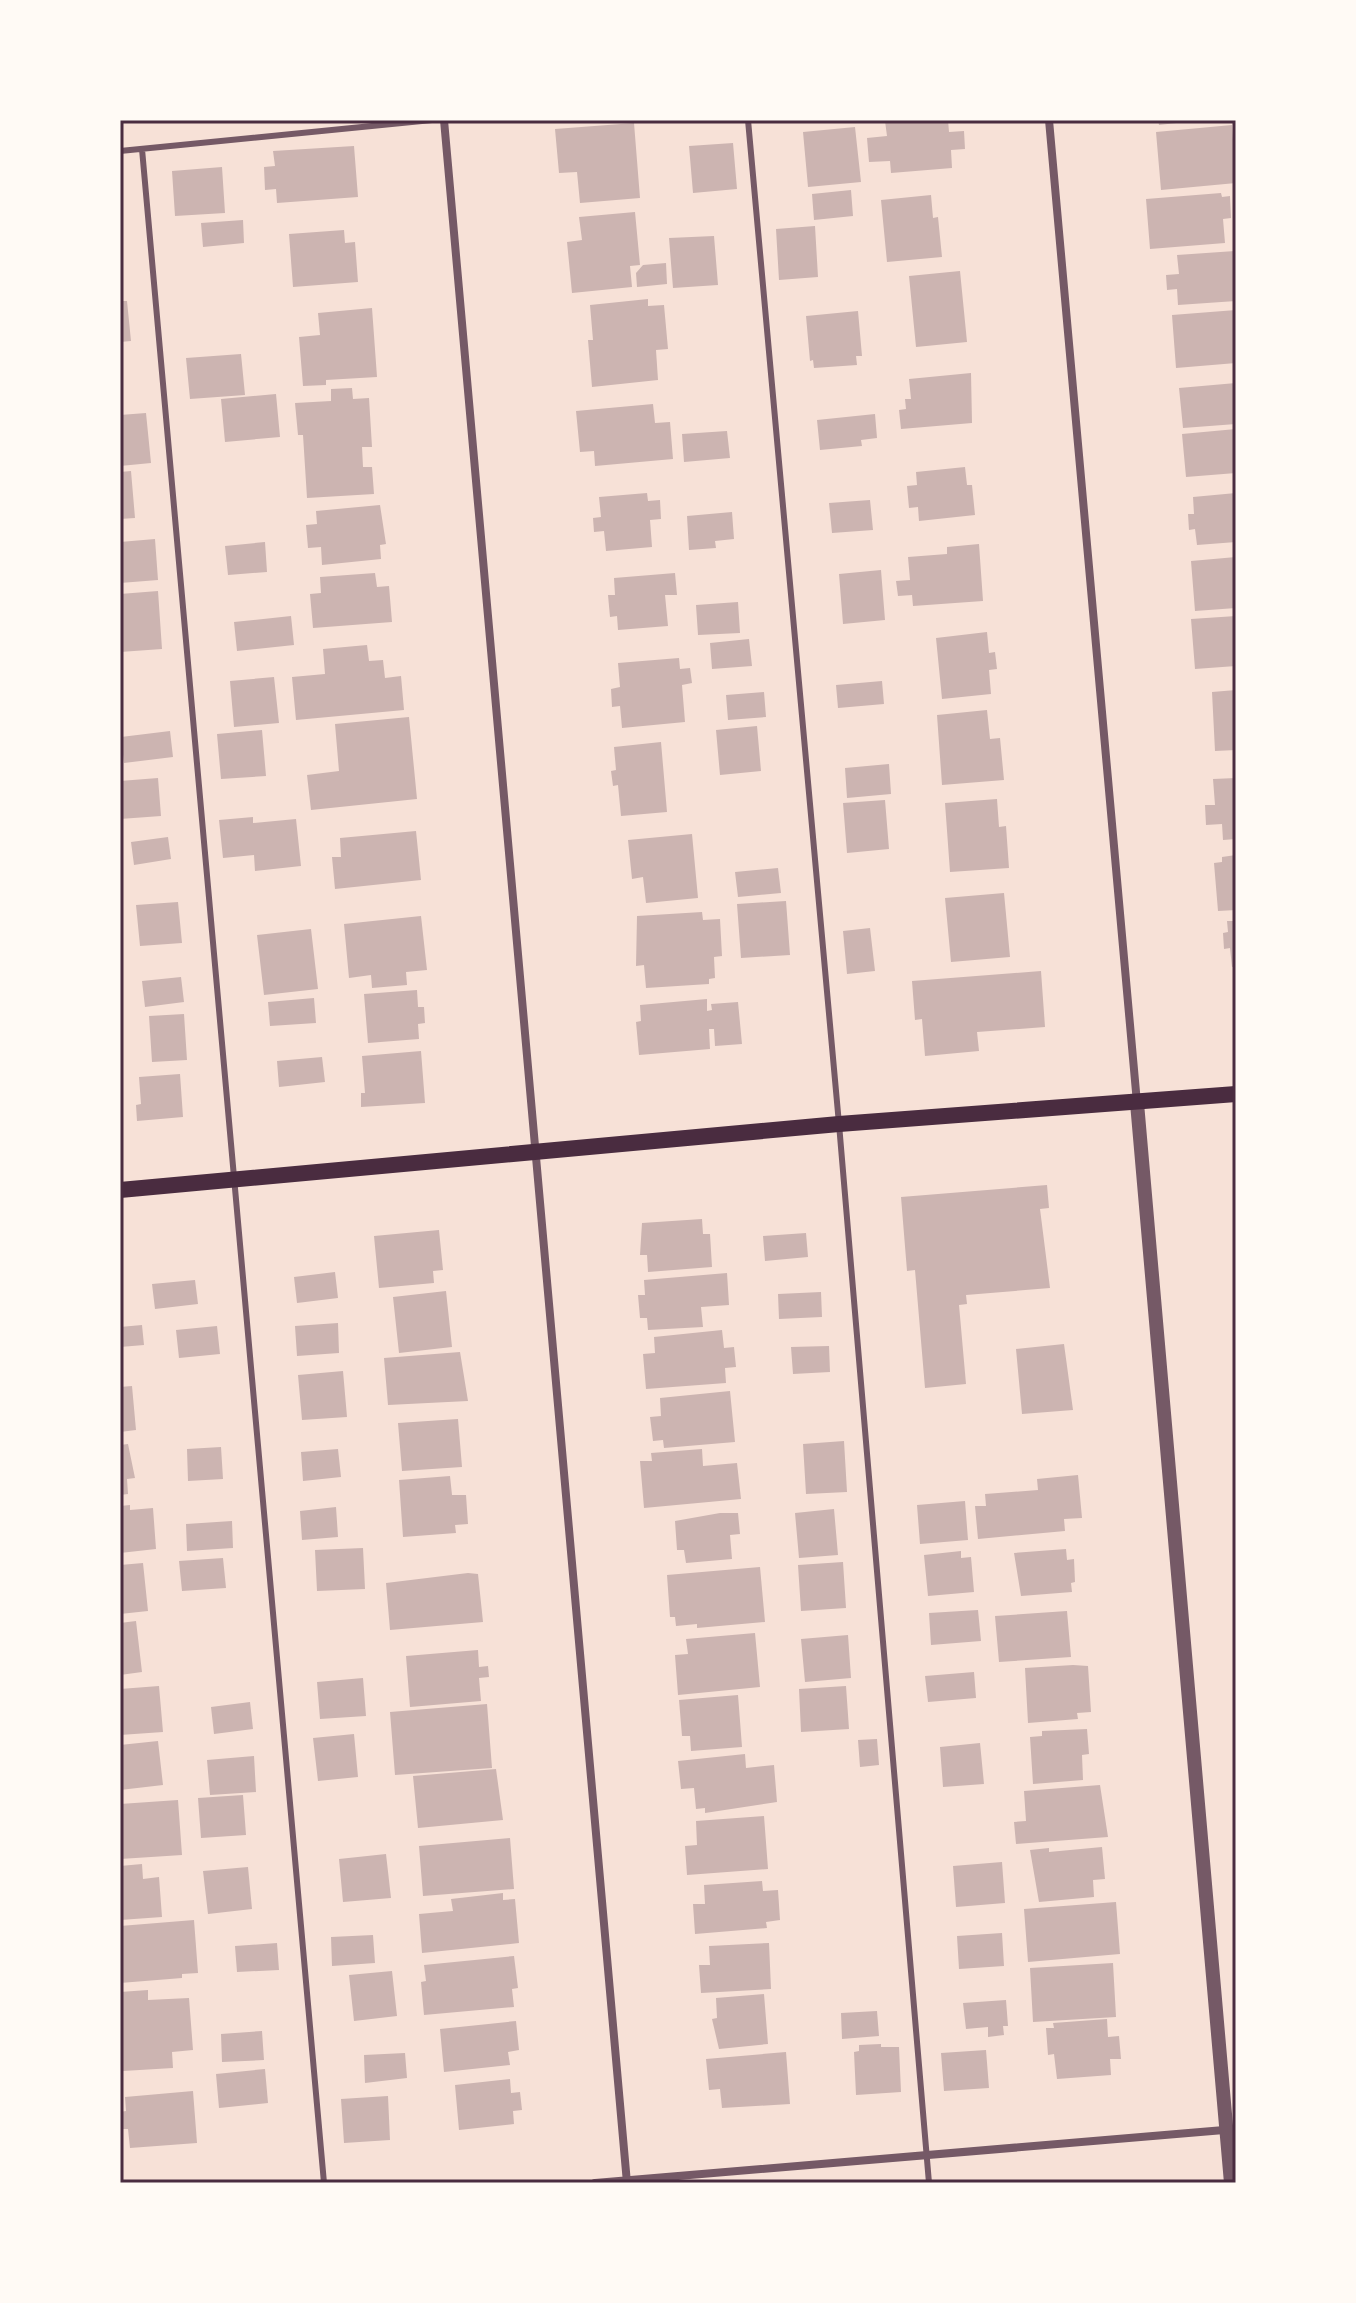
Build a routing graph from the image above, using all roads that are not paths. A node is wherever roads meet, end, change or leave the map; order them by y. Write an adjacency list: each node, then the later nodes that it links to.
1 (432, 120): 5 (lane)
2 (444, 120): 10 (street)
3 (748, 120): 9 (lane)
4 (1049, 120): 8 (street)
5 (142, 149): 6 (lane); 11 (lane)
6 (120, 151)
7 (1236, 1094): 8 (main road)
8 (1137, 1103): 9 (main road); 13 (street)
9 (839, 1124): 10 (main road); 14 (lane)
10 (534, 1155): 11 (main road); 15 (street)
11 (237, 1179): 12 (main road); 16 (lane)
12 (120, 1190)
13 (1231, 2130): 14 (street); 19 (street)
14 (927, 2155): 15 (street); 18 (lane)
15 (627, 2182): 17 (street)
16 (324, 2183)
17 (595, 2183)
18 (929, 2183)
19 (1231, 2183)

